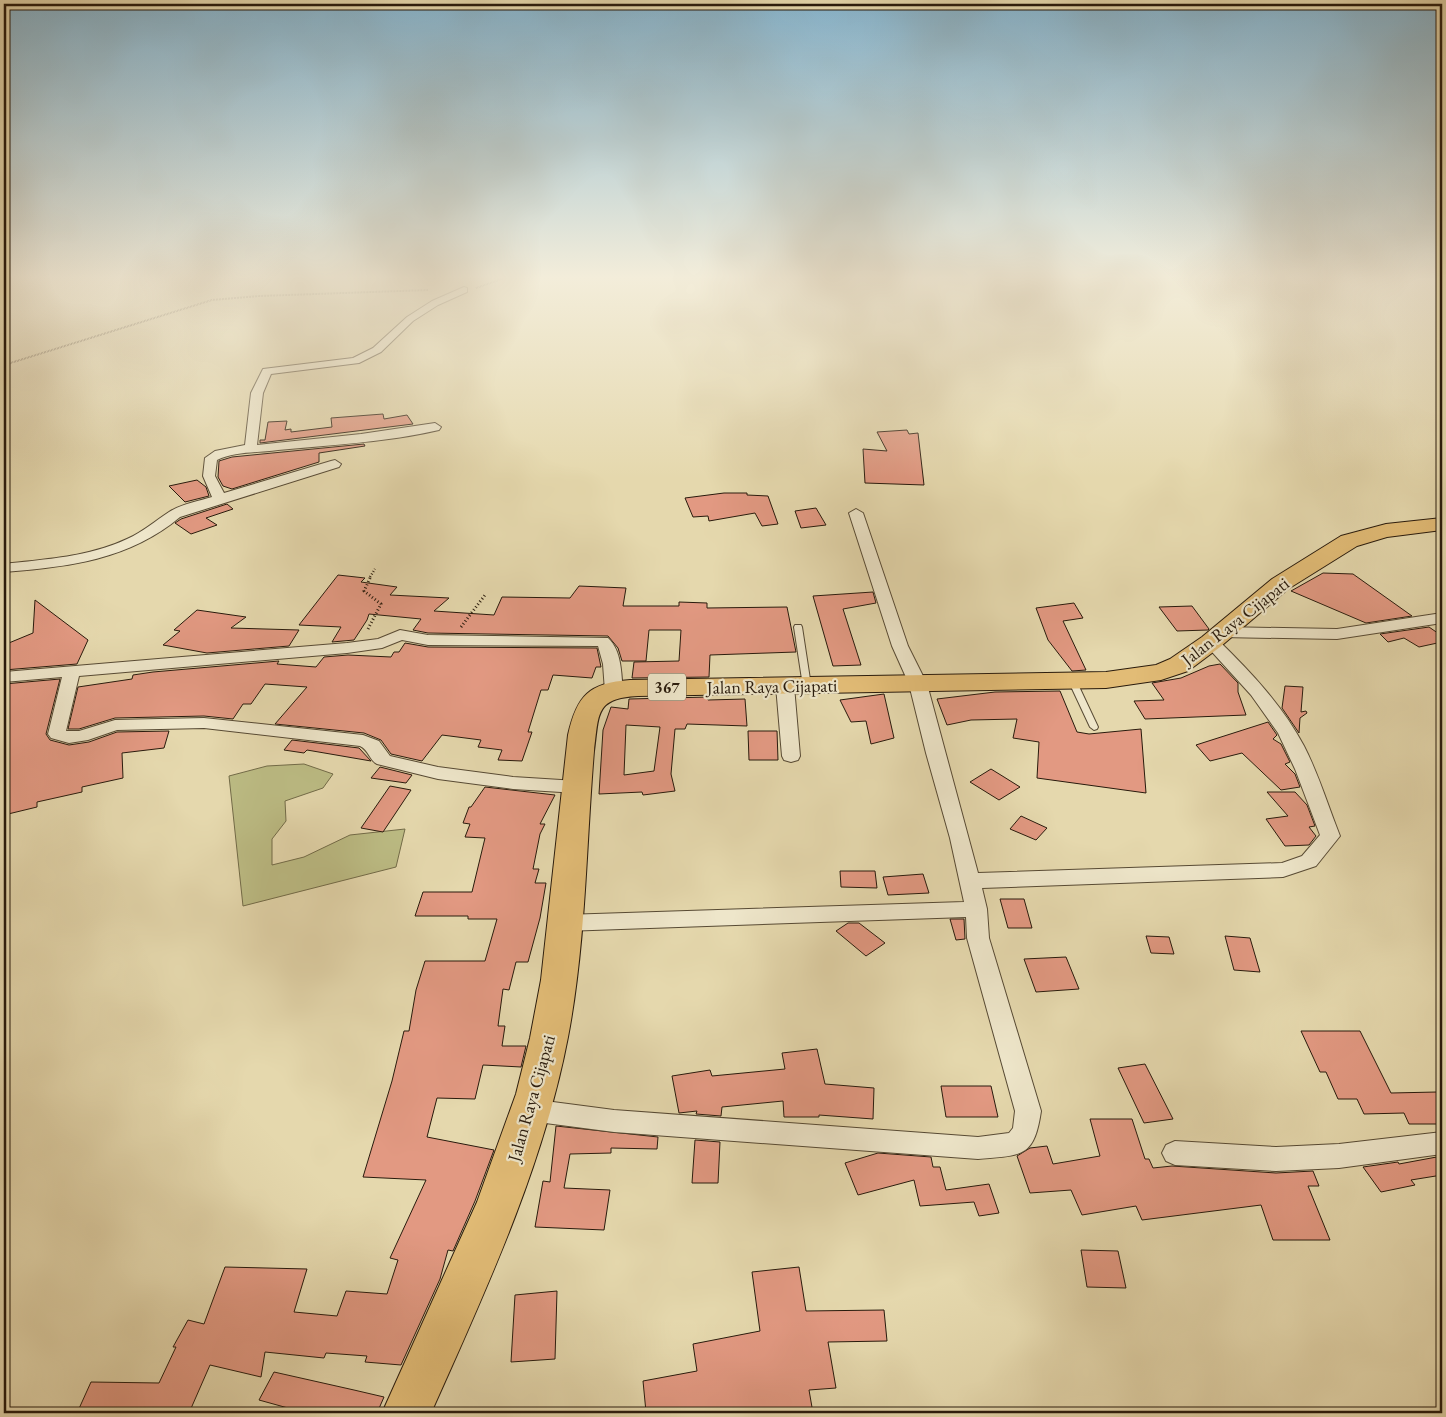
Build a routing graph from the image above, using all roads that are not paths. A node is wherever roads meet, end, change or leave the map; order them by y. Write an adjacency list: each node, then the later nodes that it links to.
1 (382, 345): 3 (street)
2 (435, 427): 3 (street)
3 (247, 450): 5 (street)
4 (335, 464): 5 (street)
5 (220, 499): 8 (street)
6 (856, 513): 15 (street)
7 (1442, 524): 11 (main road, Jalan Raya Cijapati / 367)
8 (4, 568)
9 (1442, 618): 11 (street)
10 (798, 627): 16 (lane)
11 (1216, 637): 14 (main road, Jalan Raya Cijapati / 367); 21 (street)
12 (72, 671): 13 (street); 17 (street); 20 (street)
13 (4, 677)
14 (1072, 680): 15 (main road, Jalan Raya Cijapati / 367); 18 (lane)
15 (918, 684): 16 (main road, Jalan Raya Cijapati / 367); 21 (street)
16 (796, 686): 17 (main road, Jalan Raya Cijapati / 367); 19 (street)
17 (614, 691): 20 (main road, Jalan Raya Cijapati / 367)
18 (1094, 727)
19 (791, 756)
20 (577, 787): 23 (main road, Jalan Raya Cijapati / 367)
21 (970, 881): 22 (street)
22 (976, 909): 23 (street); 24 (street)
23 (564, 923): 24 (main road, Jalan Raya Cijapati / 367)
24 (530, 1110): 27 (main road, Jalan Raya Cijapati / 367)
25 (1442, 1143): 26 (street)
26 (1175, 1153)
27 (406, 1413)

